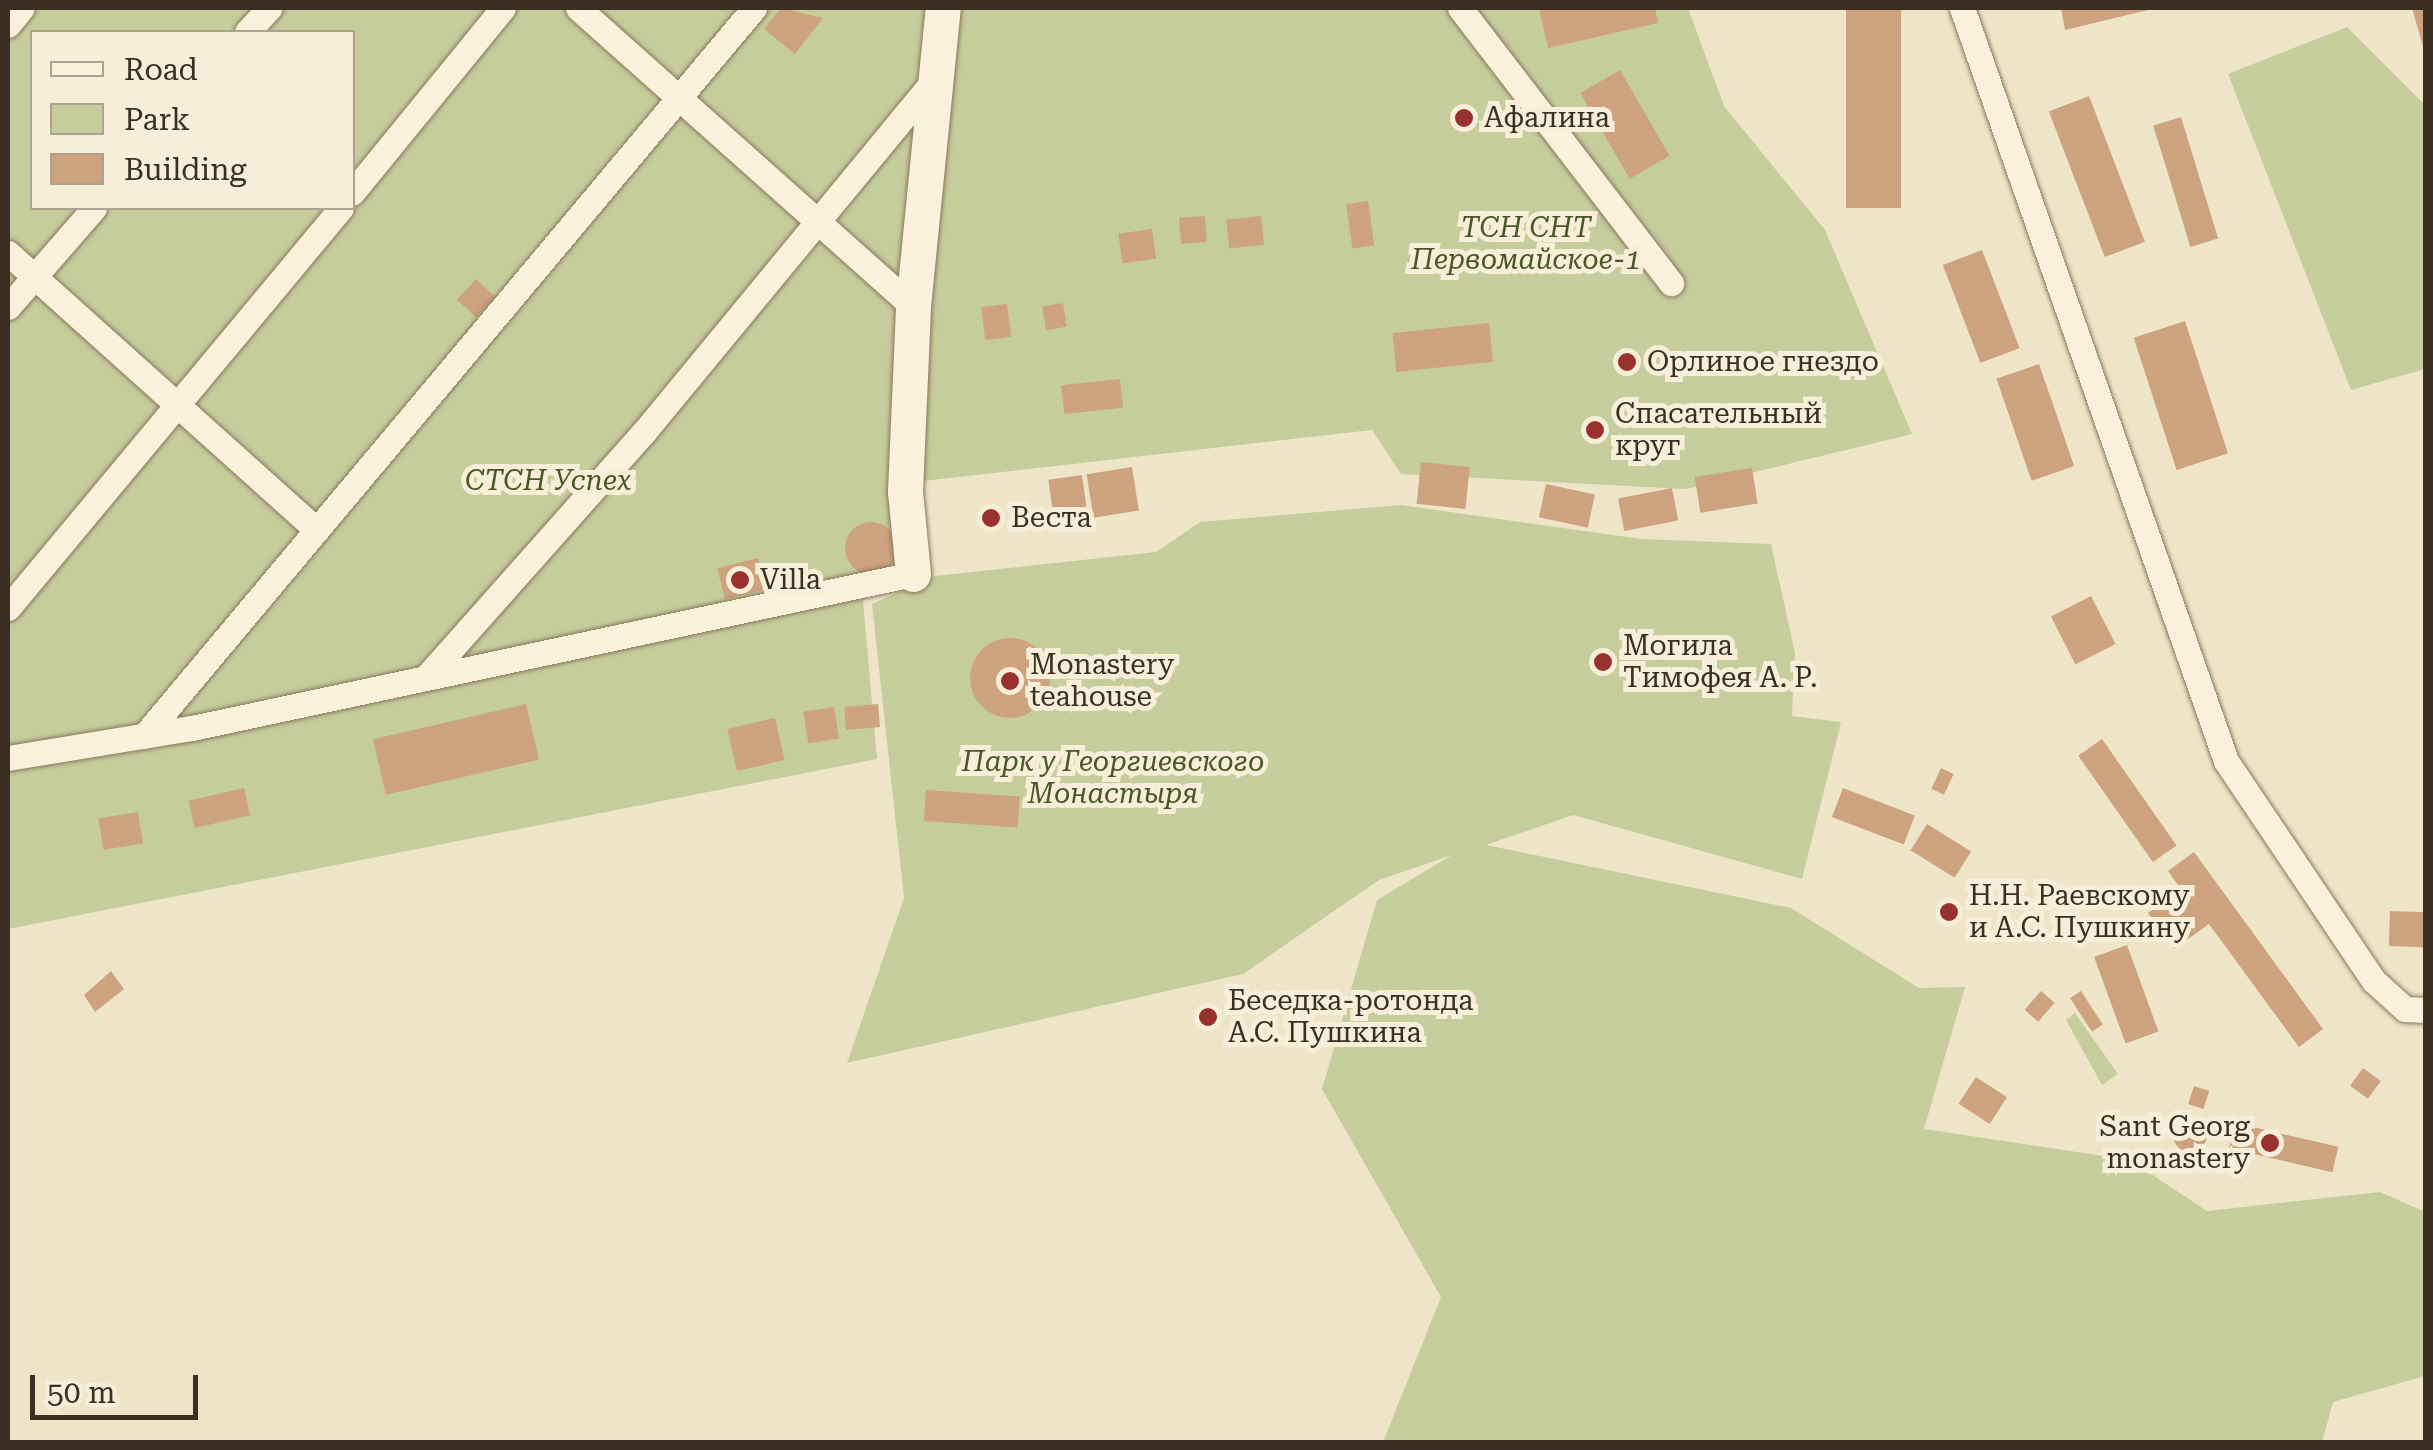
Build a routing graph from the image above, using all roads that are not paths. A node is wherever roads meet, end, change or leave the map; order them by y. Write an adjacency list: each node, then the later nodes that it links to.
1 (22, 8): 9 (street)
2 (268, 8): 10 (street)
3 (503, 8): 13 (street)
4 (578, 8): 12 (street)
5 (754, 8): 12 (street)
6 (943, 8): 11 (main road)
7 (1460, 8): 19 (street)
8 (1962, 8): 29 (street)
9 (8, 25)
10 (249, 30)
11 (933, 81): 16 (street); 20 (main road)
12 (674, 97): 16 (street); 23 (street)
13 (355, 189)
14 (92, 210): 18 (street)
15 (339, 210): 22 (street)
16 (813, 221): 20 (street); 26 (street)
17 (8, 253): 18 (street)
18 (34, 277): 21 (street); 22 (street)
19 (1671, 283)
20 (912, 306): 24 (main road)
21 (8, 307)
22 (178, 406): 23 (street); 25 (street)
23 (316, 529): 27 (street)
24 (913, 574): 26 (street)
25 (8, 608)
26 (429, 674): 27 (street)
27 (144, 736): 28 (street)
28 (8, 758)
29 (2426, 1010)

